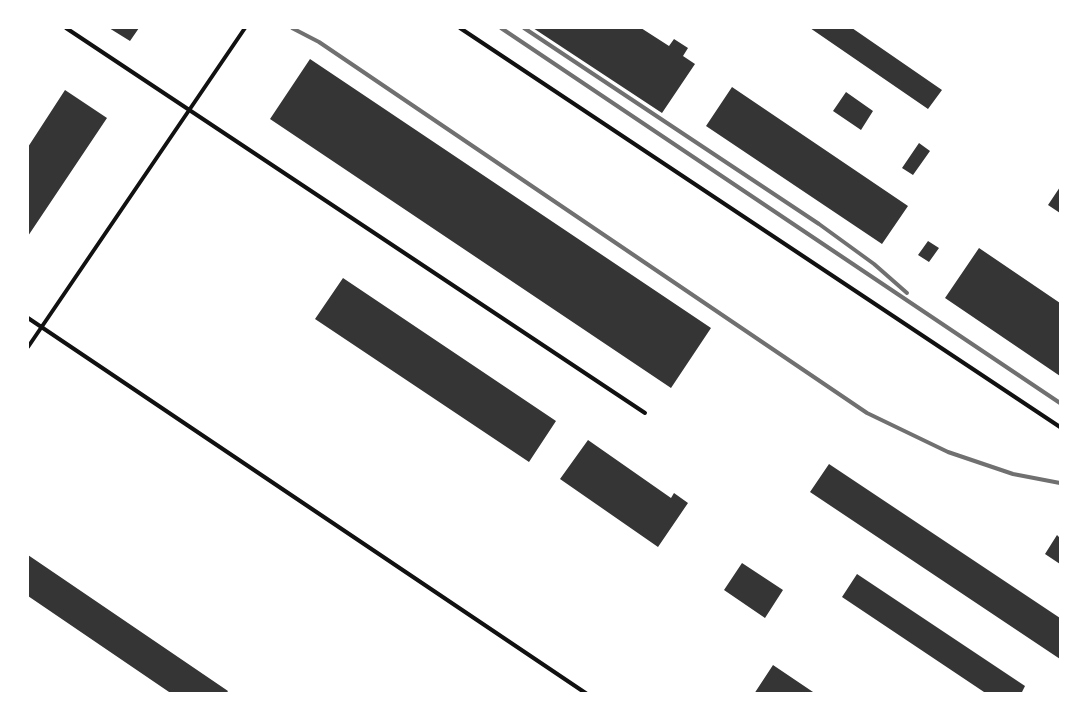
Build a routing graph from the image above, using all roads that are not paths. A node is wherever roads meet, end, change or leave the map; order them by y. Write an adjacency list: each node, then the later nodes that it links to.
1 (66, 28): 4 (lane)
2 (245, 28): 4 (lane)
3 (460, 28): 9 (lane)
4 (189, 109): 6 (lane); 8 (lane)
5 (28, 318): 6 (lane)
6 (41, 327): 7 (lane); 10 (lane)
7 (28, 348)
8 (645, 413)
9 (1060, 427)
10 (586, 694)

